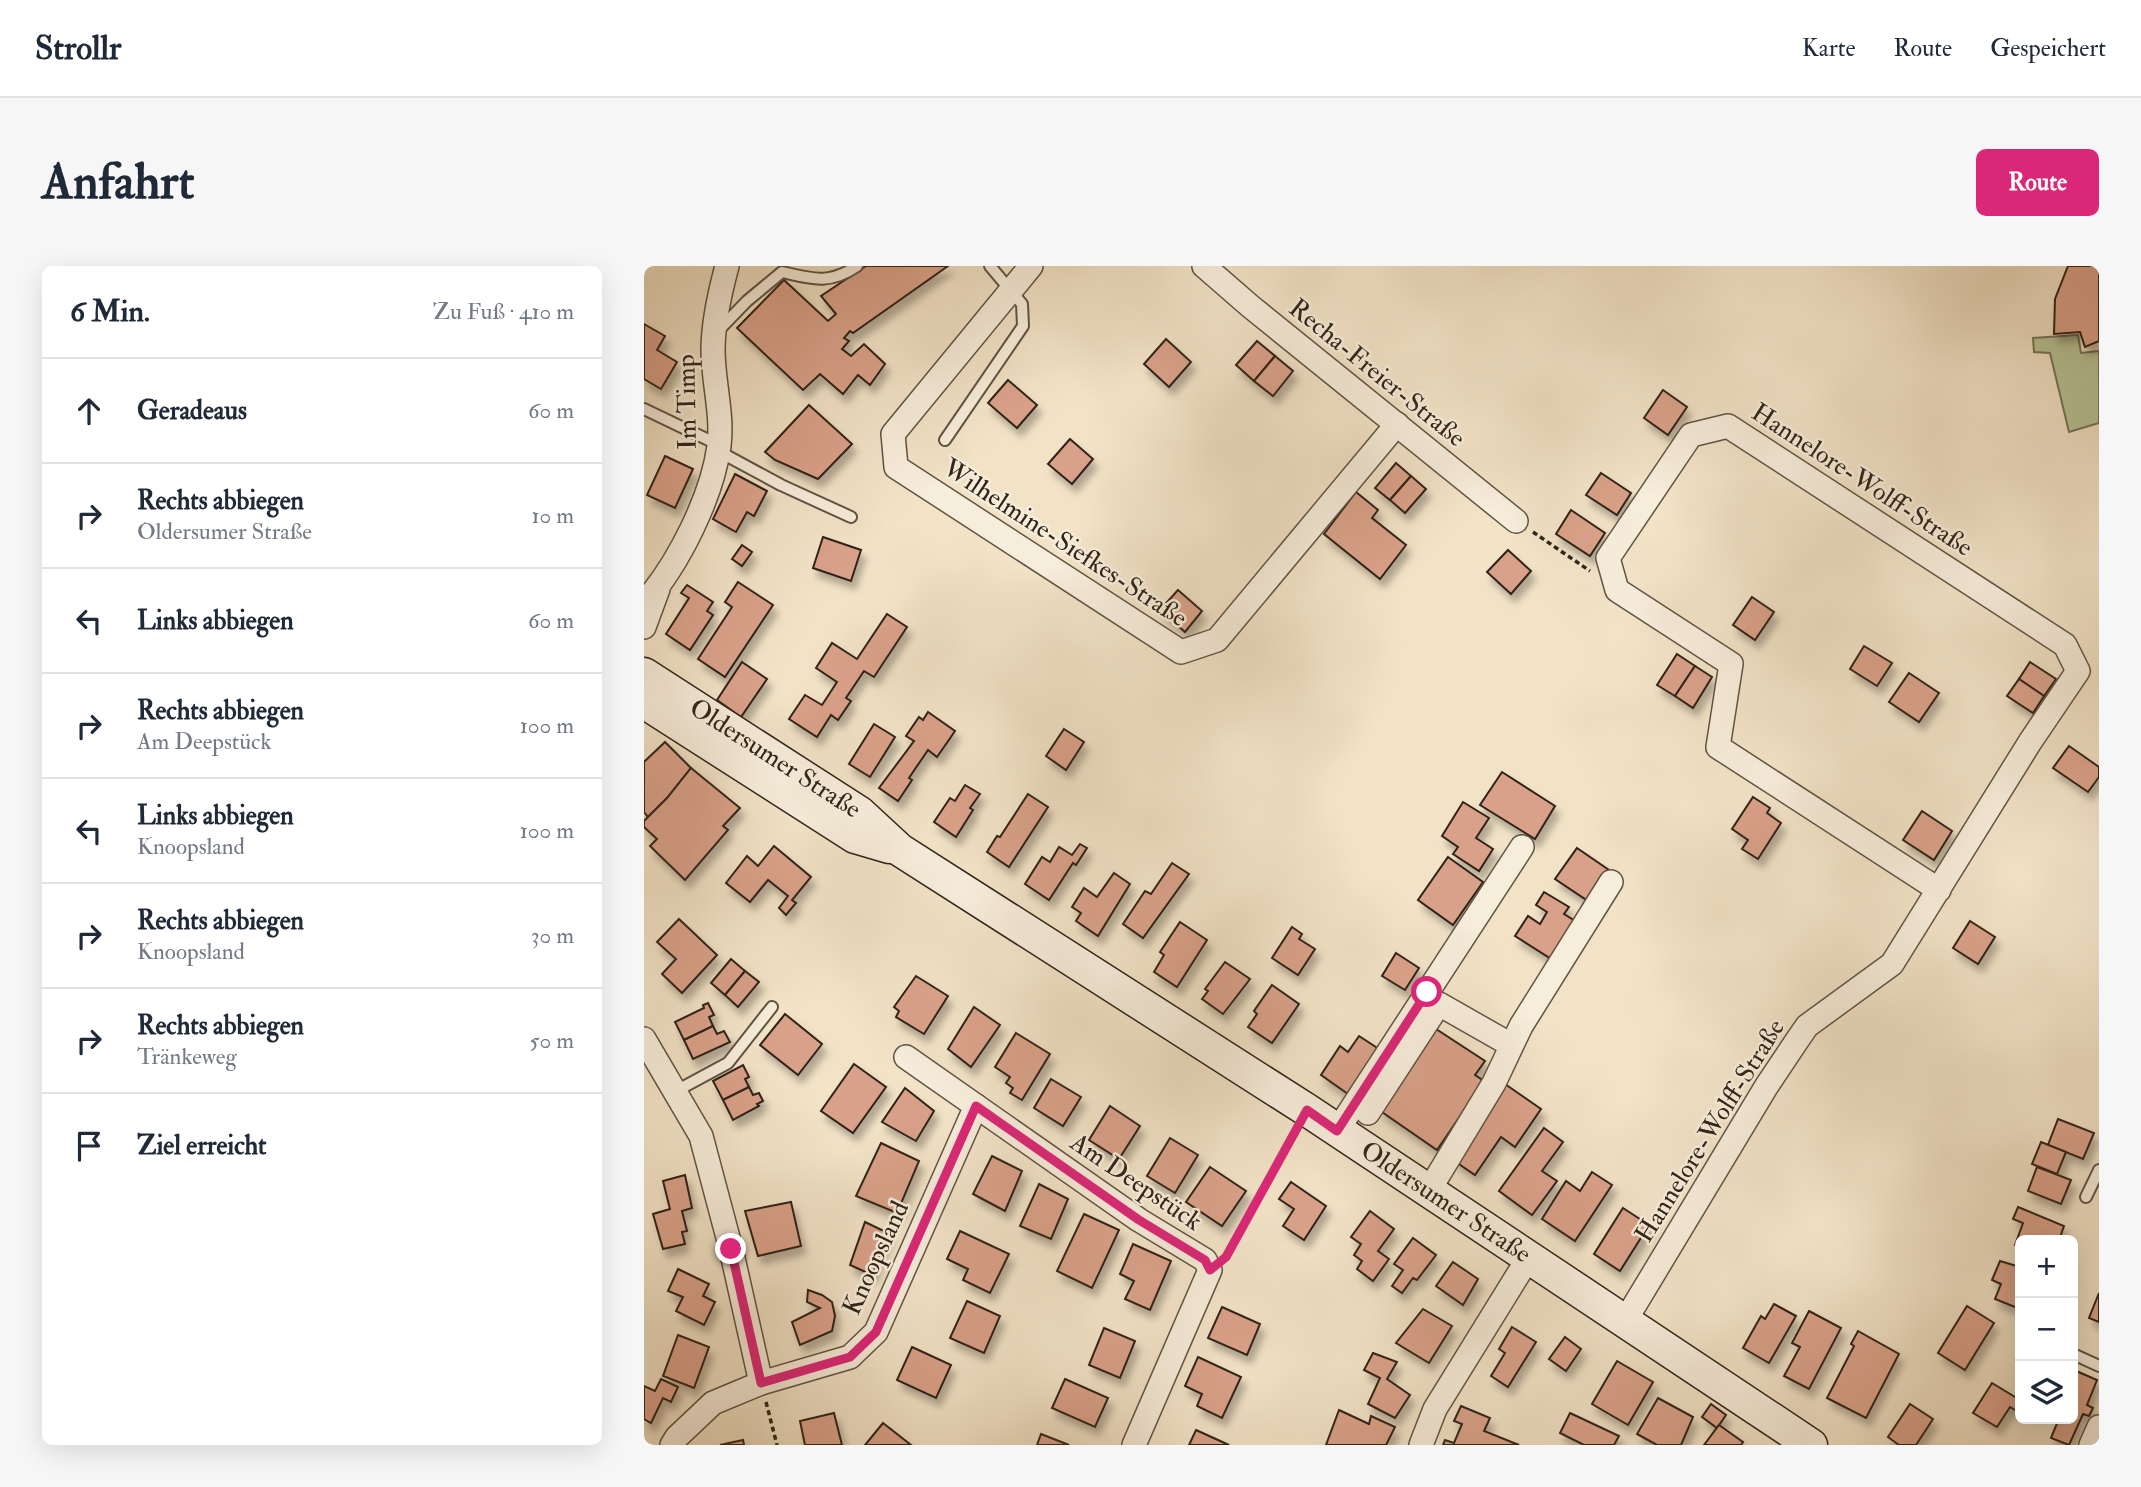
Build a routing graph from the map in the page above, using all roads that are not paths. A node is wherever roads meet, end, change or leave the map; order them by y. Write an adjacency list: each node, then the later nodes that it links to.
1 (727, 266): 7 (street, Im Timp)
2 (856, 266): 7 (lane)
3 (990, 266): 6 (lane)
4 (1031, 266): 6 (street, Wilhelmine-Siefkes-Straße)
5 (1204, 266): 9 (street, Recha-Freier-Straße)
6 (1011, 290): 9 (street, Wilhelmine-Siefkes-Straße); 10 (lane)
7 (715, 334): 11 (street, Im Timp)
8 (644, 409): 11 (lane)
9 (1397, 424): 13 (street, Recha-Freier-Straße)
10 (945, 440)
11 (718, 448): 12 (lane); 14 (street, Im Timp)
12 (851, 517)
13 (1517, 521)
14 (651, 595): 15 (street, Im Timp)
15 (644, 627)
16 (644, 674): 19 (main road, Oldersumer Straße)
17 (644, 702): 19 (main road, Oldersumer Straße)
18 (1522, 847): 29 (street)
19 (900, 850): 29 (main road, Oldersumer Straße)
20 (1611, 882): 24 (street)
21 (1939, 890): 21 (street, Hannelore-Wolff-Straße); 34 (street, Hannelore-Wolff-Straße)
22 (772, 1007): 26 (lane)
23 (644, 1039): 26 (street)
24 (1511, 1045): 28 (street); 31 (street)
25 (906, 1057): 27 (street, Am Deepstück)
26 (676, 1091): 37 (street)
27 (976, 1106): 37 (street, Knoopsland); 40 (street, Am Deepstück)
28 (1368, 1113)
29 (1337, 1131): 31 (main road, Oldersumer Straße)
30 (2099, 1170): 32 (lane)
31 (1428, 1192): 33 (main road, Oldersumer Straße)
32 (2086, 1197)
33 (1529, 1257): 34 (main road, Oldersumer Straße); 41 (street)
34 (1625, 1321): 42 (main road, Oldersumer Straße)
35 (2078, 1356): 36 (lane)
36 (2099, 1366)
37 (761, 1383): 39 (street, Knoopsland)
38 (2099, 1427): 43 (street)
39 (672, 1445)
40 (1134, 1445)
41 (1420, 1445)
42 (1811, 1445)
43 (2091, 1445)

